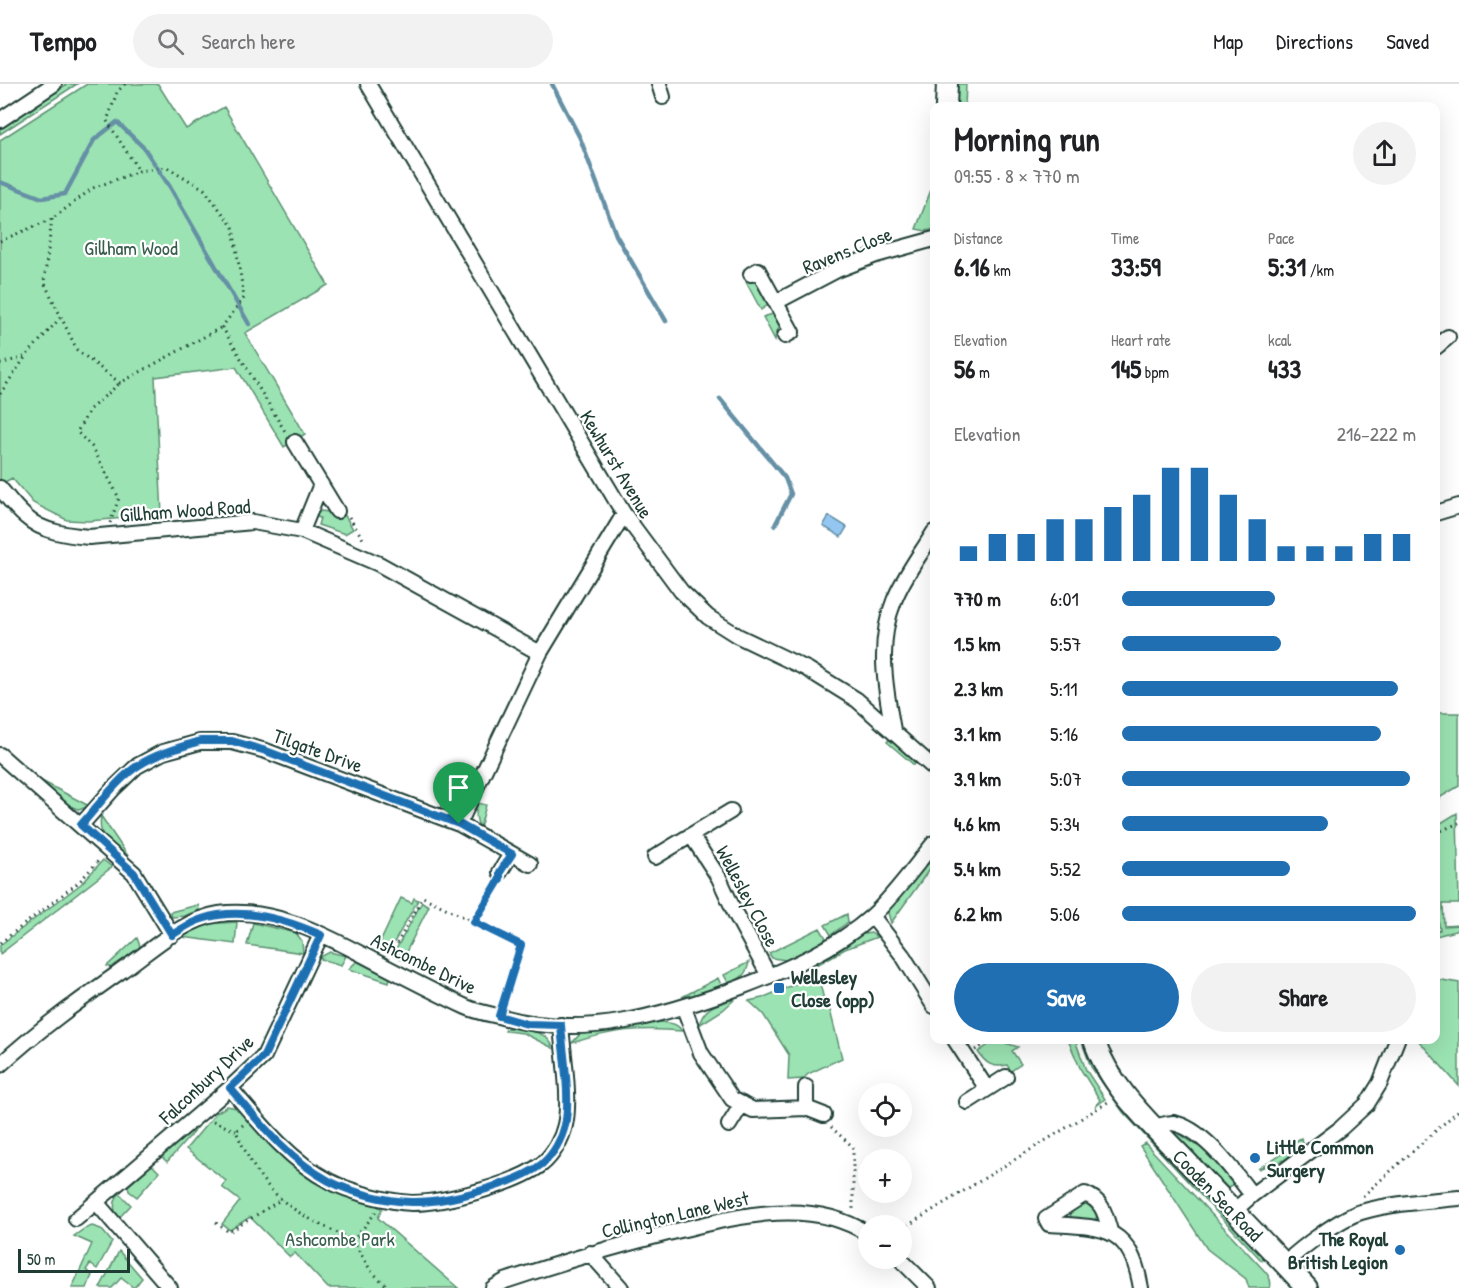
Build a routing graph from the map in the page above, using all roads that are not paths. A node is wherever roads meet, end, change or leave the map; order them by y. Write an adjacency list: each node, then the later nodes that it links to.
1 (54, 84): 5 (street)
2 (368, 84): 18 (street, Kewhurst Avenue)
3 (947, 84): 4 (main road)
4 (946, 102)
5 (0, 120)
6 (930, 240): 8 (street, Ravens Close)
7 (751, 274): 8 (street)
8 (776, 302): 9 (street)
9 (784, 336)
10 (1448, 337): 11 (street)
11 (1440, 344)
12 (295, 442): 13 (street)
13 (321, 484): 16 (street); 19 (street)
14 (0, 488): 19 (street, Gillham Wood Road)
15 (1459, 506): 17 (street)
16 (337, 511)
17 (1440, 512)
18 (624, 514): 21 (street); 22 (street, Kewhurst Avenue)
19 (302, 531): 21 (street, Gillham Wood Road)
20 (930, 539): 22 (street)
21 (540, 653): 26 (street)
22 (893, 730): 24 (street, Kewhurst Avenue)
23 (0, 756): 27 (street)
24 (930, 764)
25 (731, 811): 28 (street, Wellesley Close)
26 (459, 824): 27 (street, Tilgate Drive); 30 (street, Tilgate Drive)
27 (81, 825): 35 (street)
28 (691, 835): 31 (street, Wellesley Close); 37 (street, Wellesley Close)
29 (930, 848): 34 (street, Ashcombe Drive)
30 (512, 854): 32 (street, Tilgate Drive); 33 (street)
31 (655, 857)
32 (530, 864)
33 (500, 872)
34 (872, 916): 37 (street, Ashcombe Drive); 38 (street)
35 (172, 935): 36 (street, Ashcombe Drive); 44 (street, Ashcombe Drive)
36 (321, 935): 40 (street, Ashcombe Drive); 47 (street, Falconbury Drive)
37 (769, 976): 39 (street, Ashcombe Drive)
38 (930, 1000)
39 (684, 1008): 40 (street, Ashcombe Drive); 50 (street)
40 (561, 1025): 47 (street)
41 (959, 1044): 48 (street)
42 (1095, 1044): 54 (main road, Cooden Sea Road)
43 (1396, 1044): 55 (street)
44 (0, 1065)
45 (1006, 1077): 48 (street)
46 (806, 1087): 51 (street)
47 (230, 1088): 57 (street, Falconbury Drive)
48 (987, 1089): 49 (street)
49 (967, 1102)
50 (742, 1104): 51 (street); 53 (street)
51 (806, 1108): 52 (street)
52 (824, 1115)
53 (729, 1125)
54 (1154, 1127): 55 (street, Cooden Sea Road); 58 (main road, Cooden Sea Road)
55 (1252, 1195): 58 (street)
56 (1459, 1198): 63 (street)
57 (96, 1202): 59 (street, Falconbury Drive); 66 (street)
58 (1234, 1211): 63 (main road, Cooden Sea Road)
59 (76, 1219)
60 (858, 1227): 62 (street, Collington Lane West)
61 (1110, 1231): 69 (street)
62 (590, 1253): 67 (street, Collington Lane West); 68 (street)
63 (1284, 1264): 70 (main road, Cooden Sea Road)
64 (908, 1269): 65 (street)
65 (921, 1284)
66 (170, 1288)
67 (493, 1288)
68 (621, 1288)
69 (1141, 1288)
70 (1307, 1288)

